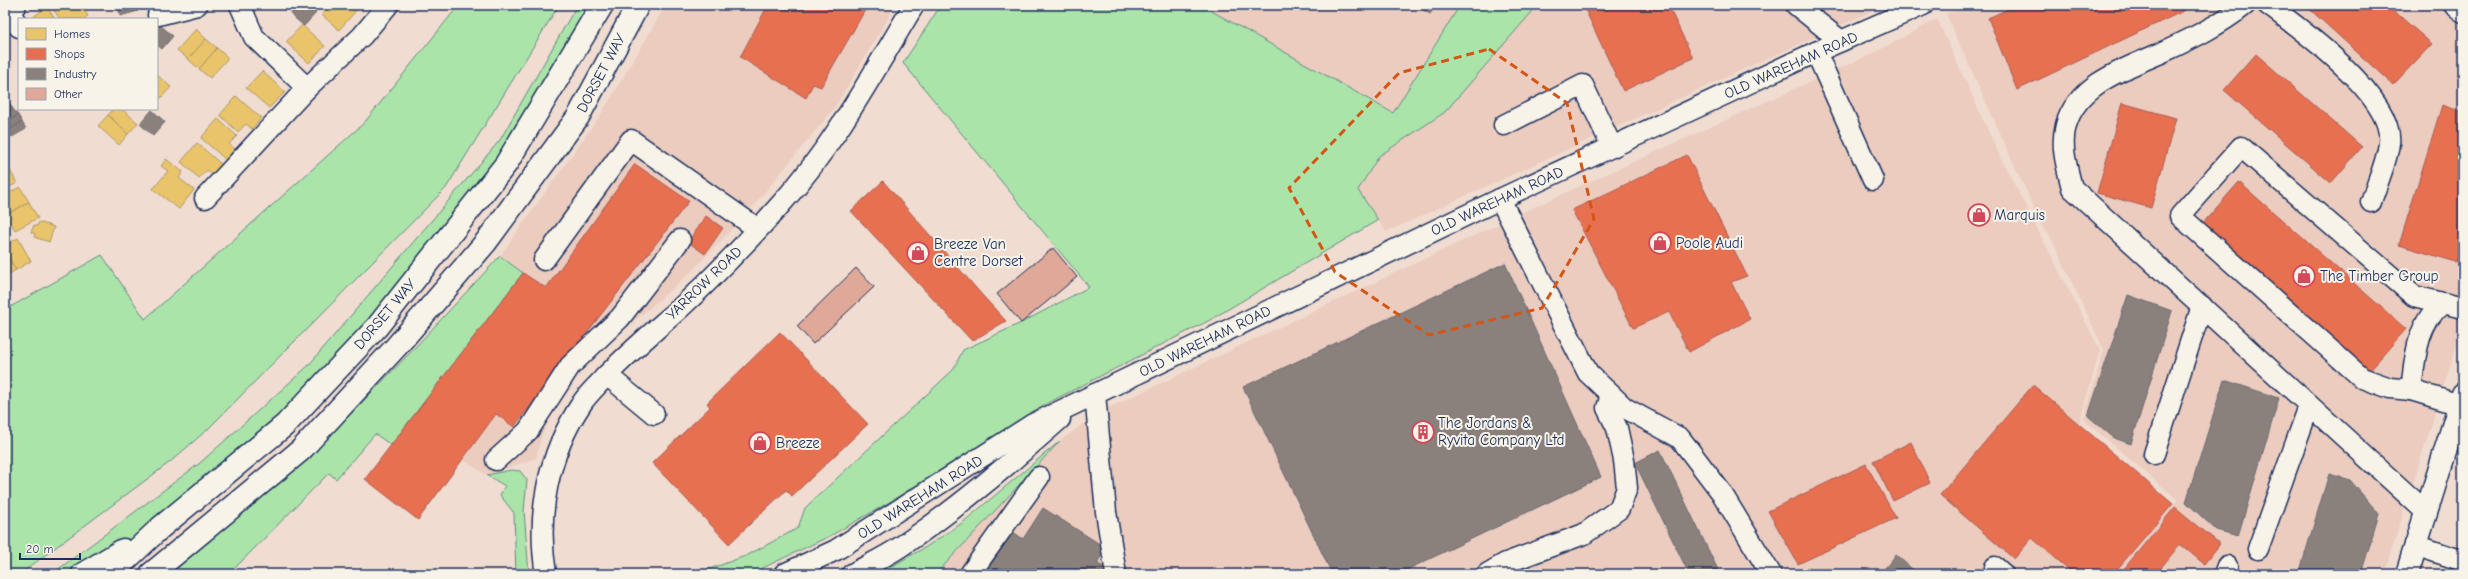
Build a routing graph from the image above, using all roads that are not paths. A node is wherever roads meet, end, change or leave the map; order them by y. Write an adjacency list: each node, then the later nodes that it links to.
1 (197, 5): 14 (street)
2 (240, 5): 18 (street)
3 (388, 5): 18 (street)
4 (602, 5): 43 (main road, DORSET WAY)
5 (638, 5): 49 (main road, DORSET WAY)
6 (914, 5): 25 (street, YARROW ROAD)
7 (1796, 5): 16 (street)
8 (1923, 5): 16 (street, OLD WAREHAM ROAD)
9 (2245, 5): 29 (street)
10 (2268, 5): 24 (street)
11 (2454, 5): 13 (street)
12 (12, 7): 15 (street)
13 (2463, 12)
14 (158, 15)
15 (18, 24)
16 (1841, 42): 17 (street, OLD WAREHAM ROAD)
17 (1816, 52): 20 (street, OLD WAREHAM ROAD); 21 (street)
18 (307, 88): 22 (street)
19 (1504, 125): 20 (street)
20 (1612, 147): 23 (street, OLD WAREHAM ROAD)
21 (1873, 180)
22 (205, 198)
23 (1500, 198): 33 (street, OLD WAREHAM ROAD); 34 (street)
24 (2371, 202)
25 (758, 229): 27 (street); 31 (street, YARROW ROAD)
26 (680, 240): 40 (street)
27 (544, 260)
28 (2442, 304): 30 (street); 32 (street); 32 (street)
29 (2202, 306): 37 (street); 39 (street)
30 (2463, 308)
31 (607, 375): 38 (street); 50 (street, YARROW ROAD)
32 (2411, 390): 35 (street)
33 (1095, 394): 36 (street, OLD WAREHAM ROAD); 54 (street)
34 (1611, 395): 55 (street); 56 (street)
35 (2461, 400): 42 (main road)
36 (1075, 405): 51 (street, OLD WAREHAM ROAD); 52 (street, OLD WAREHAM ROAD)
37 (2309, 406): 42 (street); 45 (street)
38 (654, 414)
39 (2154, 454)
40 (496, 460)
41 (1039, 477): 53 (street)
42 (2425, 511): 44 (main road)
43 (160, 528): 47 (main road); 48 (main road, DORSET WAY)
44 (2415, 545): 46 (street); 57 (main road)
45 (2258, 549)
46 (2463, 561)
47 (83, 574)
48 (110, 574)
49 (151, 574)
50 (546, 574)
51 (784, 574)
52 (852, 574)
53 (970, 574)
54 (1116, 574)
55 (1487, 574)
56 (1771, 574)
57 (2407, 574)

